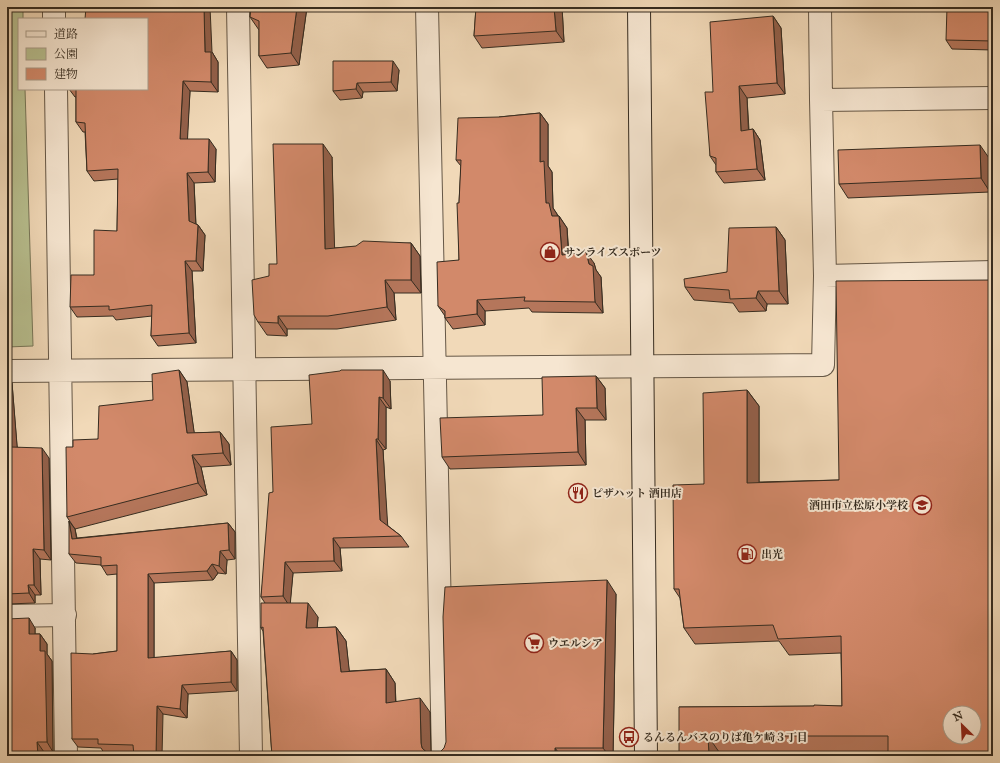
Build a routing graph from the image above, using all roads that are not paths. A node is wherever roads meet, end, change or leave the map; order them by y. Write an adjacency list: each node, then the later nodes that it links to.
1 (54, 7): 6 (street)
2 (238, 7): 14 (street)
3 (427, 7): 13 (street)
4 (639, 7): 12 (street)
5 (820, 7): 9 (street)
6 (54, 18)
7 (56, 90): 15 (street)
8 (993, 98): 9 (street)
9 (820, 100): 11 (street)
10 (993, 272): 11 (street)
11 (825, 276): 12 (street)
12 (643, 366): 13 (street); 22 (street)
13 (435, 367): 14 (street); 21 (street)
14 (244, 368): 15 (street); 20 (street)
15 (60, 370): 16 (street); 17 (street)
16 (7, 371)
17 (65, 615): 18 (street); 19 (street)
18 (7, 616)
19 (66, 756)
20 (251, 756)
21 (443, 756)
22 (646, 756)

